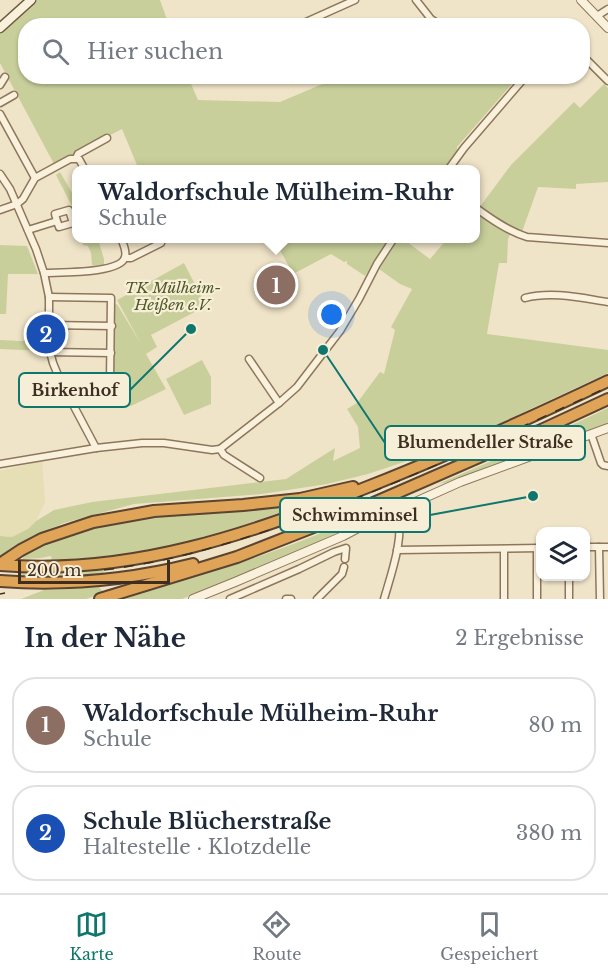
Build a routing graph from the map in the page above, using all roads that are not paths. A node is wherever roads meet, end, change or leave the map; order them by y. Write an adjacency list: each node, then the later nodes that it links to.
1 (31, 0): 9 (main road)
2 (355, 0): 7 (street)
3 (416, 0): 8 (street)
4 (581, 0): 6 (street)
5 (608, 9): 6 (street)
6 (597, 16): 10 (street)
7 (315, 18)
8 (430, 18)
9 (0, 28)
10 (608, 28)
11 (590, 63): 13 (street)
12 (5, 77): 15 (street)
13 (608, 81)
14 (519, 84): 22 (street)
15 (0, 85)
16 (14, 95): 17 (street)
17 (0, 103)
18 (0, 114): 24 (street)
19 (106, 138): 20 (street)
20 (76, 158): 21 (street); 24 (street)
21 (82, 165)
22 (451, 165)
23 (0, 174): 25 (street)
24 (35, 178): 25 (street)
25 (17, 204): 26 (street); 29 (street)
26 (0, 210)
27 (480, 211): 33 (street)
28 (57, 220): 29 (street)
29 (28, 230): 35 (street)
30 (123, 243): 34 (street)
31 (161, 243): 34 (street)
32 (391, 243): 47 (street)
33 (608, 243)
34 (125, 258): 35 (street)
35 (44, 273): 36 (street)
36 (49, 297): 39 (street); 40 (street)
37 (525, 298): 38 (street)
38 (608, 302)
39 (50, 325): 40 (street); 41 (street)
40 (112, 326): 42 (street)
41 (49, 352): 42 (street); 44 (street)
42 (111, 353): 44 (street)
43 (249, 359): 47 (street)
44 (60, 380): 50 (street)
45 (608, 381): 55 (highway)
46 (608, 399): 58 (highway)
47 (279, 403): 51 (street)
48 (608, 428): 49 (street)
49 (591, 434): 53 (street); 56 (street)
50 (96, 448): 51 (street); 52 (street)
51 (220, 449): 54 (street)
52 (0, 464)
53 (608, 466)
54 (260, 478)
55 (386, 479): 67 (highway); 67 (highway)
56 (398, 510): 57 (street); 65 (street)
57 (343, 536): 62 (street); 73 (street)
58 (285, 537): 69 (highway); 72 (highway)
59 (590, 547): 60 (street)
60 (599, 547): 61 (street); 82 (street)
61 (608, 547)
62 (346, 548): 66 (street); 74 (street)
63 (536, 548): 64 (street)
64 (504, 549): 65 (street); 79 (street)
65 (397, 550): 78 (street)
66 (345, 559)
67 (0, 565)
68 (344, 567): 77 (street)
69 (0, 580)
70 (538, 581): 80 (street)
71 (569, 581): 81 (street)
72 (100, 599)
73 (193, 599)
74 (230, 599)
75 (286, 599): 76 (street)
76 (291, 599)
77 (317, 599)
78 (384, 599)
79 (504, 599)
80 (537, 599)
81 (569, 599)
82 (600, 599)

